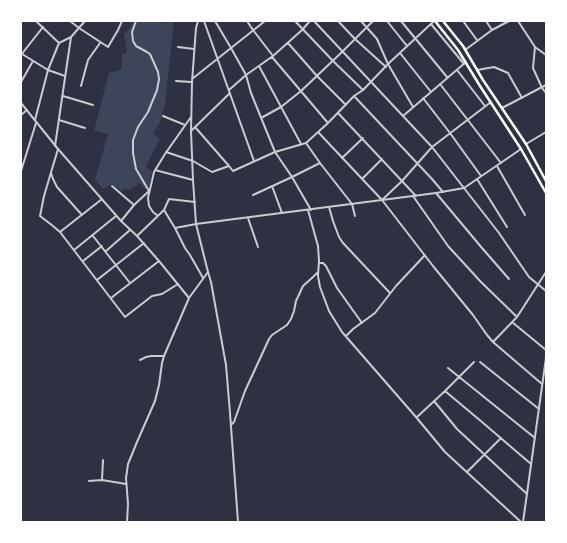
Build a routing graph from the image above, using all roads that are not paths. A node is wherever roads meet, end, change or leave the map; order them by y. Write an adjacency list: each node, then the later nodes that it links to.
1 (36, 21): 28 (street)
2 (70, 21): 30 (street)
3 (85, 21): 30 (street)
4 (122, 21): 38 (street)
5 (136, 21): 143 (street)
6 (198, 21): 45 (street)
7 (205, 21): 52 (street)
8 (216, 21): 44 (street)
9 (247, 21): 31 (street)
10 (265, 21): 31 (street)
11 (295, 21): 32 (street)
12 (310, 21): 32 (street)
13 (314, 21): 47 (street)
14 (338, 21): 36 (street)
15 (361, 21): 29 (street)
16 (373, 21): 29 (street)
17 (387, 21): 41 (street)
18 (401, 21): 35 (street)
19 (434, 21): 26 (street); 55 (main road)
20 (443, 21): 46 (main road)
21 (463, 21): 37 (street)
22 (486, 21): 33 (street)
23 (502, 21): 27 (street)
24 (509, 21): 27 (street)
25 (518, 21): 43 (street)
26 (431, 24): 35 (street); 55 (street)
27 (503, 24): 33 (street)
28 (43, 27): 39 (street); 49 (street)
29 (366, 27): 36 (street); 56 (street)
30 (78, 28): 34 (street); 38 (street)
31 (253, 30): 44 (street); 51 (street)
32 (302, 30): 40 (street); 54 (street)
33 (492, 30): 37 (street)
34 (71, 36): 39 (street); 63 (street)
35 (416, 38): 41 (street); 65 (street)
36 (354, 39): 47 (street); 58 (street)
37 (477, 40): 46 (street)
38 (100, 42): 72 (street)
39 (59, 43): 59 (street)
40 (288, 43): 51 (street); 64 (street)
41 (407, 46): 48 (street)
42 (178, 47): 45 (street)
43 (535, 47): 50 (street); 73 (street)
44 (232, 48): 52 (street); 62 (street)
45 (194, 49): 67 (street)
46 (465, 50): 61 (main road)
47 (342, 52): 54 (street); 69 (street)
48 (400, 53): 56 (street); 77 (street)
49 (21, 54): 53 (street)
50 (546, 55)
51 (273, 57): 57 (street); 76 (street)
52 (218, 59): 67 (street); 75 (street)
53 (34, 61): 59 (street); 68 (street)
54 (333, 61): 64 (street); 74 (street)
55 (465, 63): 60 (street); 83 (main road)
56 (388, 64): 58 (street); 89 (street)
57 (259, 66): 62 (street); 88 (street)
58 (386, 67): 69 (street)
59 (48, 70): 63 (street); 102 (street)
60 (457, 70): 65 (street); 87 (street)
61 (477, 70): 82 (street); 90 (main road)
62 (246, 75): 75 (street); 99 (street)
63 (65, 76): 79 (street)
64 (317, 76): 76 (street); 86 (street)
65 (448, 78): 70 (street)
66 (176, 81): 67 (street)
67 (192, 81): 96 (street)
68 (21, 82)
69 (371, 82): 74 (street); 97 (street)
70 (440, 84): 77 (street); 101 (street)
71 (546, 85): 73 (street)
72 (81, 86)
73 (542, 88): 78 (street); 82 (street)
74 (363, 90): 80 (street)
75 (229, 91): 105 (street); 124 (street)
76 (301, 91): 88 (street); 103 (street)
77 (431, 92): 81 (street)
78 (546, 93)
79 (62, 96): 85 (street); 100 (street)
80 (354, 96): 86 (street); 126 (street)
81 (423, 98): 89 (street); 110 (street)
82 (522, 98): 90 (street)
83 (490, 102): 87 (street); 98 (main road)
84 (21, 103): 91 (street)
85 (93, 105)
86 (346, 105): 92 (street)
87 (485, 106): 101 (street)
88 (281, 107): 99 (street); 113 (street)
89 (413, 107): 97 (street)
90 (502, 108): 93 (main road)
91 (27, 110): 94 (street); 102 (street)
92 (338, 113): 103 (street); 111 (street)
93 (505, 113): 98 (main road); 114 (main road)
94 (21, 115)
95 (163, 116): 104 (street)
96 (191, 116): 104 (street); 107 (street)
97 (403, 116): 116 (street)
98 (500, 116): 118 (main road)
99 (261, 118): 120 (street)
100 (59, 120): 106 (street); 115 (street)
101 (467, 120): 110 (street); 127 (street)
102 (35, 121): 115 (street); 131 (street)
103 (328, 123): 108 (street)
104 (185, 125): 119 (street)
105 (195, 127): 107 (street); 128 (street)
106 (85, 128)
107 (191, 131): 123 (street)
108 (318, 132): 112 (street); 121 (street)
109 (546, 132): 114 (street)
110 (450, 133): 116 (street); 133 (street)
111 (363, 138): 121 (street); 122 (street)
112 (306, 143): 113 (street); 125 (street)
113 (301, 144): 120 (street)
114 (526, 144): 139 (main road)
115 (55, 146): 117 (street)
116 (432, 147): 126 (street); 142 (street)
117 (58, 149): 132 (street); 150 (street)
118 (521, 149): 127 (street); 146 (main road)
119 (166, 152): 123 (street); 130 (street)
120 (275, 152): 124 (street); 134 (street)
121 (342, 158): 135 (street)
122 (382, 159): 135 (street); 138 (street)
123 (192, 161): 128 (street); 137 (street)
124 (254, 161): 128 (street)
125 (320, 163): 134 (street); 153 (street)
126 (418, 163): 138 (street); 144 (street)
127 (501, 163): 129 (street)
128 (229, 166)
129 (497, 166): 133 (street); 160 (street)
130 (155, 170): 137 (street); 143 (street)
131 (21, 171)
132 (51, 172): 159 (street); 170 (street)
133 (481, 176): 136 (street)
134 (292, 177): 141 (street); 157 (street)
135 (362, 179): 151 (street)
136 (477, 179): 142 (street); 167 (street)
137 (193, 180): 152 (street)
138 (402, 180): 149 (street); 151 (street)
139 (546, 181)
140 (112, 186): 154 (street)
141 (272, 186): 147 (street); 158 (street)
142 (464, 188): 144 (street); 191 (street)
143 (149, 191): 154 (street); 162 (street)
144 (442, 192): 145 (street)
145 (436, 193): 149 (street); 187 (street)
146 (546, 193)
147 (253, 195)
148 (413, 196): 149 (street); 151 (street); 196 (street)
149 (416, 196)
150 (102, 199): 159 (street); 161 (street)
151 (382, 200): 153 (street); 178 (street)
152 (195, 202): 156 (street); 166 (street)
153 (352, 204): 155 (street); 163 (street)
154 (134, 205): 165 (street)
155 (329, 207): 157 (street); 193 (street)
156 (164, 210): 162 (street); 168 (street)
157 (309, 210): 158 (street); 181 (street)
158 (282, 214): 164 (street)
159 (82, 215): 170 (street)
160 (525, 215)
161 (116, 216): 165 (street); 171 (street)
162 (158, 216): 172 (street)
163 (355, 216)
164 (248, 218): 166 (street); 175 (street)
165 (120, 221): 169 (street)
166 (196, 224): 168 (street); 184 (street)
167 (507, 227)
168 (175, 228): 186 (street)
169 (130, 230): 172 (street); 177 (street)
170 (60, 232): 176 (street)
171 (93, 236): 174 (street); 176 (street)
172 (136, 236): 173 (street)
173 (144, 243): 180 (street); 182 (street)
174 (102, 246): 177 (street); 179 (street)
175 (258, 247)
176 (74, 250): 179 (street)
177 (106, 251): 182 (street)
178 (425, 255): 193 (street); 200 (street)
179 (83, 261): 188 (street)
180 (160, 261): 189 (street); 190 (street)
181 (319, 263): 183 (street); 198 (street)
182 (116, 265): 188 (street); 189 (street)
183 (318, 271): 199 (street); 214 (street)
184 (208, 272): 186 (street); 214 (street)
185 (546, 272): 191 (street)
186 (203, 278): 195 (street)
187 (509, 279)
188 (97, 280): 194 (street)
189 (130, 283): 194 (street)
190 (178, 284): 194 (street); 195 (street)
191 (538, 284): 192 (street); 196 (street)
192 (546, 291)
193 (390, 293): 198 (street)
194 (111, 298)
195 (189, 298): 202 (street)
196 (516, 317): 197 (street)
197 (512, 322): 200 (street); 201 (street)
198 (362, 323): 199 (street)
199 (346, 336): 213 (street)
200 (493, 342): 209 (street)
201 (546, 350)
202 (164, 356): 204 (street); 223 (street)
203 (546, 358): 209 (street)
204 (140, 360)
205 (474, 362): 208 (street)
206 (480, 362): 212 (street)
207 (448, 368): 208 (street)
208 (460, 377): 210 (street); 216 (street)
209 (542, 384): 212 (street)
210 (445, 391): 211 (street); 215 (street)
211 (434, 401): 213 (street); 217 (street)
212 (539, 409): 216 (street)
213 (416, 417): 220 (street)
214 (231, 424): 226 (street)
215 (501, 438): 217 (street); 219 (street)
216 (535, 438): 219 (street)
217 (484, 455): 220 (street); 224 (street)
218 (103, 460): 221 (street)
219 (531, 464): 224 (street)
220 (467, 472): 227 (street)
221 (102, 480): 222 (street); 223 (street)
222 (89, 481)
223 (126, 484): 225 (street)
224 (527, 494): 227 (street)
225 (127, 522)
226 (238, 522)
227 (522, 522)

